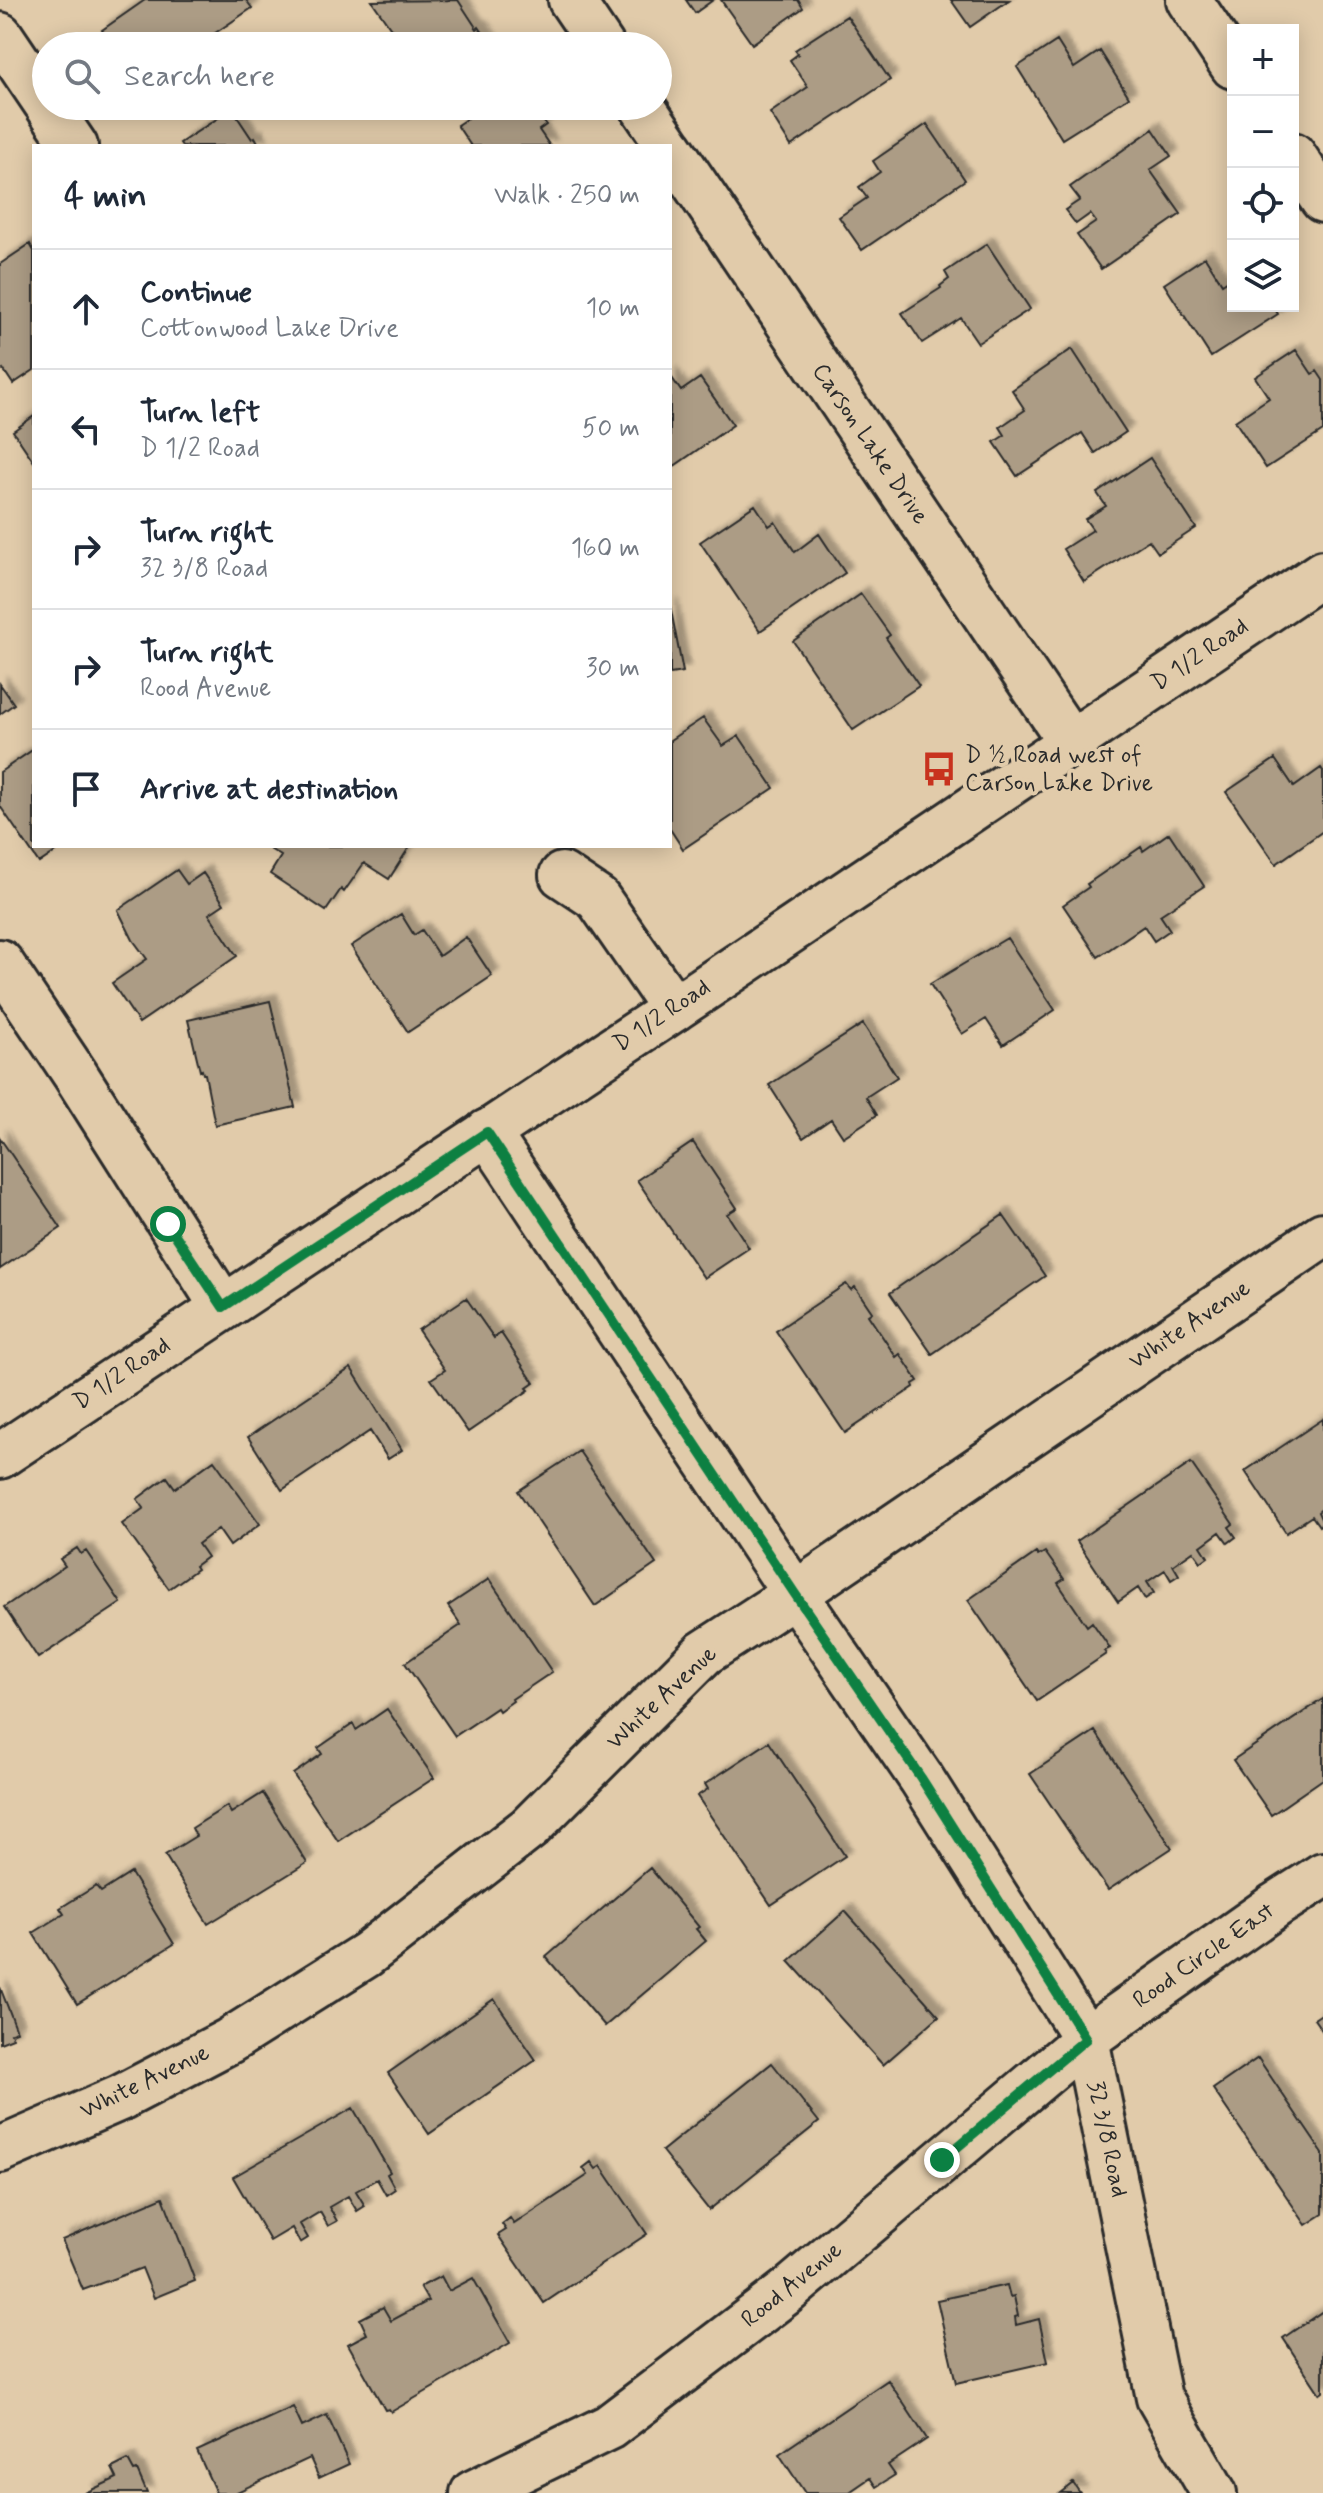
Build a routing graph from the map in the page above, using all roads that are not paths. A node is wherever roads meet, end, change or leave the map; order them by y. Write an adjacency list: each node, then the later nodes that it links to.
1 (571, 0): 3 (street)
2 (1189, 0): 5 (street)
3 (593, 32)
4 (0, 35): 6 (street)
5 (1227, 57)
6 (32, 83)
7 (57, 120): 9 (street)
8 (652, 120): 10 (street, Carson Lake Drive)
9 (74, 144)
10 (668, 144)
11 (672, 150): 15 (street, Carson Lake Drive)
12 (1299, 164): 13 (street)
13 (1323, 200)
14 (1323, 573): 15 (street, D 1/2 Road)
15 (1070, 741): 18 (street, D 1/2 Road)
16 (562, 875): 18 (street)
17 (0, 962): 21 (street)
18 (674, 1009): 19 (street, D 1/2 Road)
19 (487, 1132): 21 (street, D 1/2 Road); 23 (street, 32 3/8 Road)
20 (1323, 1235): 23 (street, White Avenue)
21 (223, 1307): 22 (street, D 1/2 Road)
22 (0, 1456)
23 (795, 1594): 25 (street, 32 3/8 Road); 26 (street, White Avenue)
24 (1323, 1875): 25 (street, Rood Circle East)
25 (1086, 2039): 27 (street, Rood Avenue); 28 (street, 32 3/8 Road)
26 (0, 2150)
27 (473, 2493)
28 (1214, 2493)

